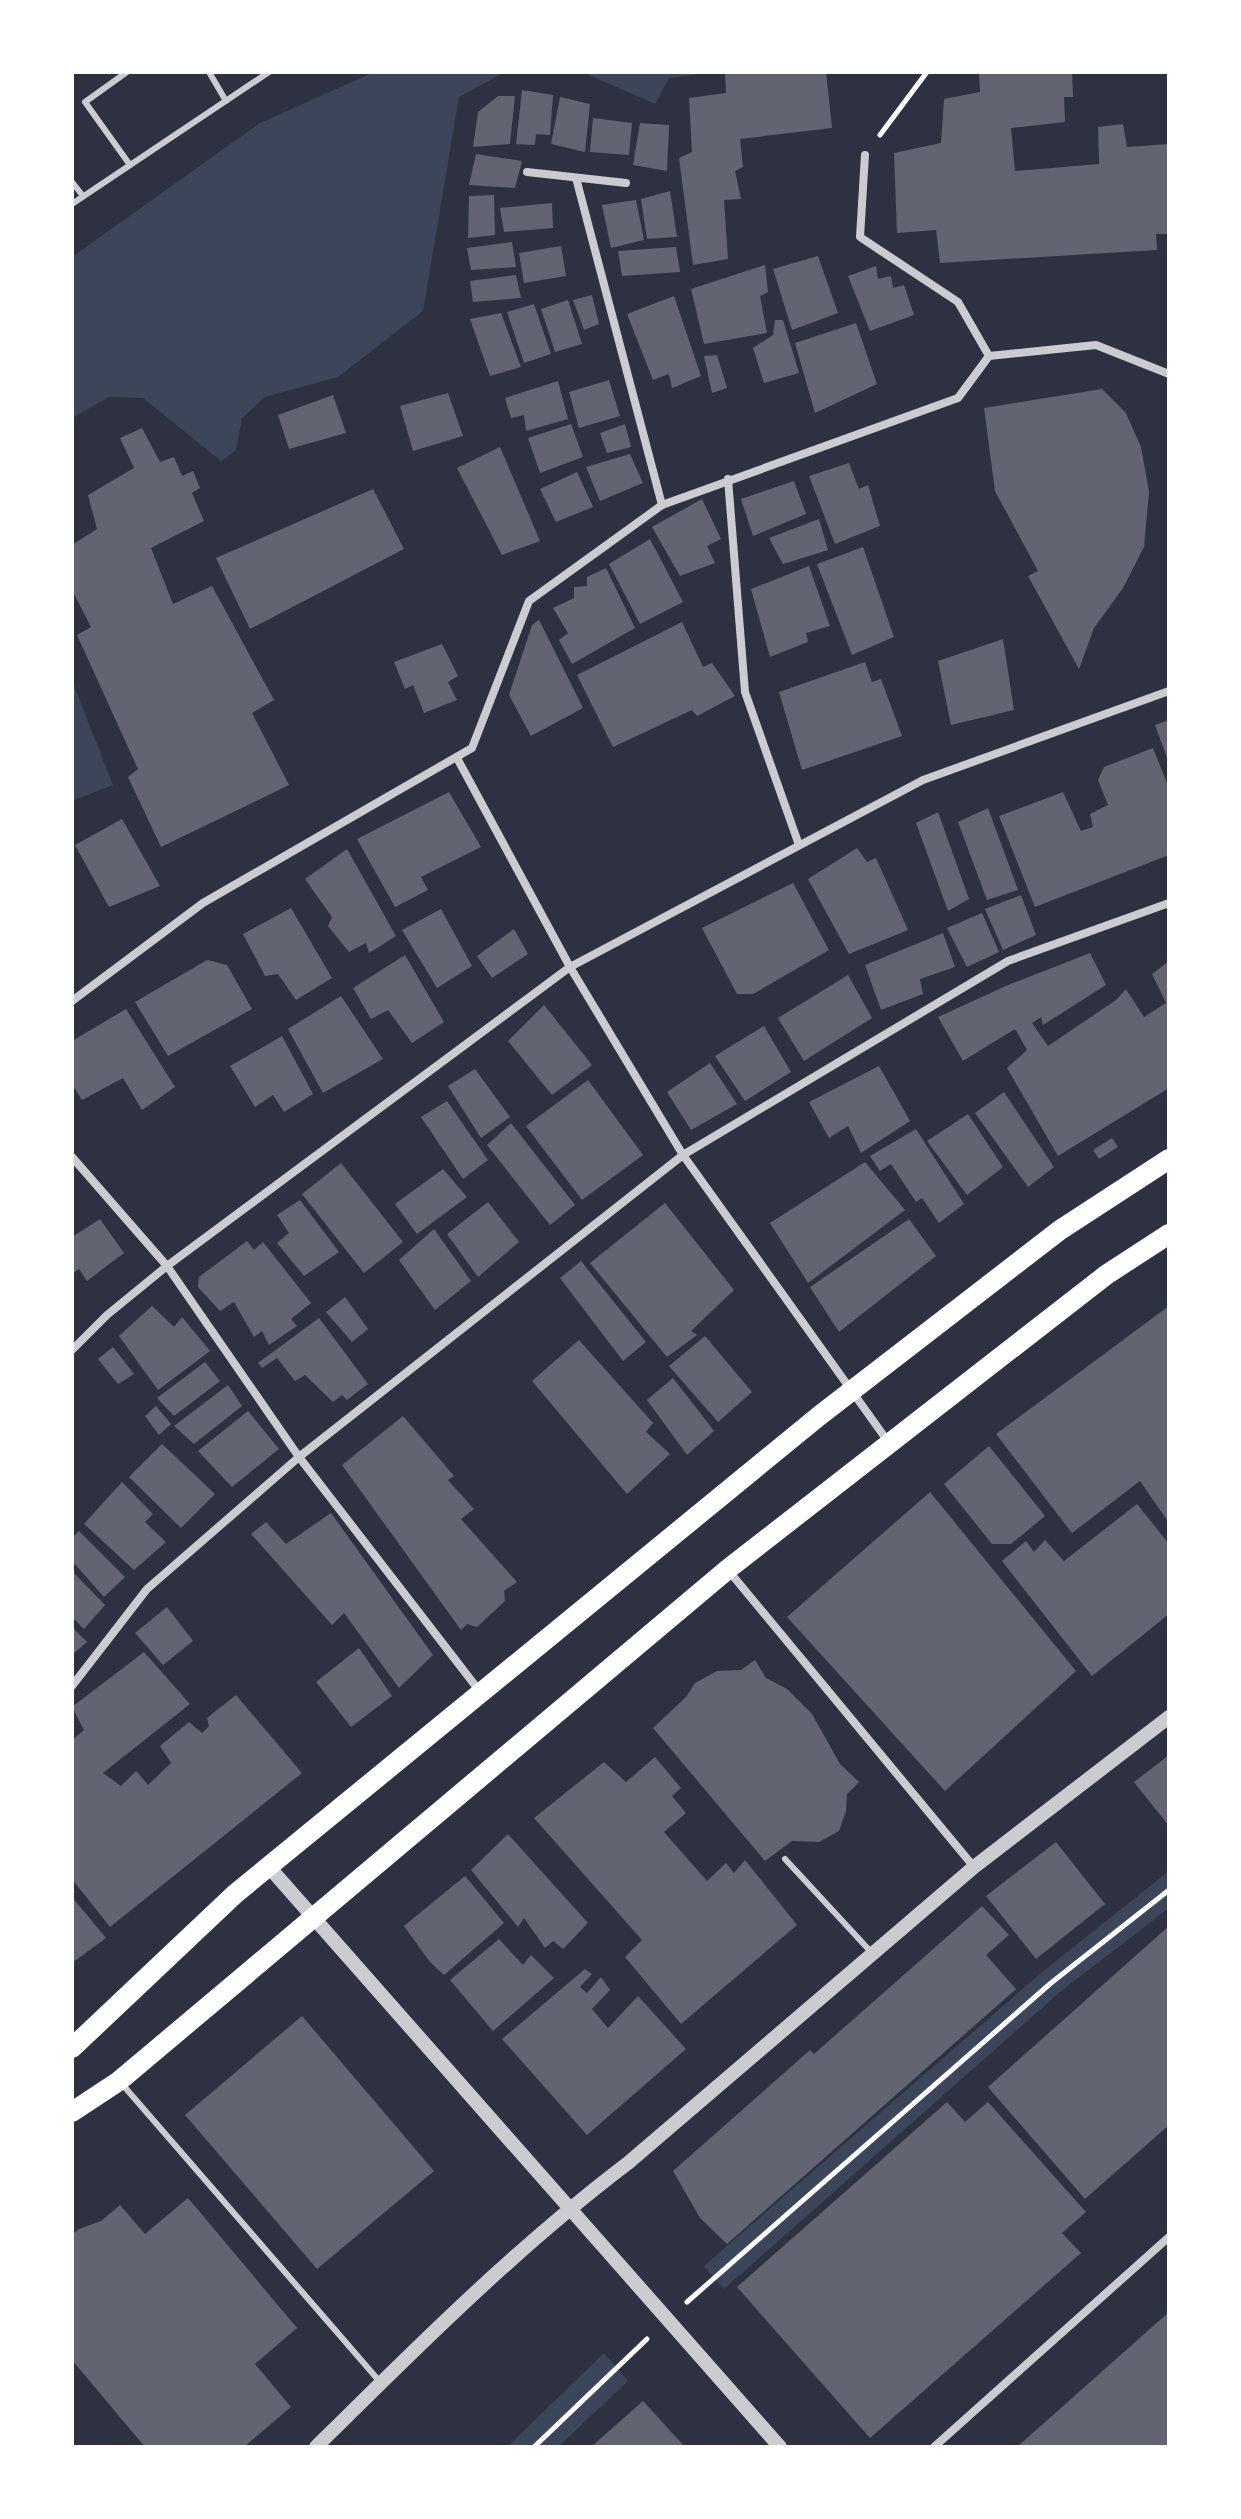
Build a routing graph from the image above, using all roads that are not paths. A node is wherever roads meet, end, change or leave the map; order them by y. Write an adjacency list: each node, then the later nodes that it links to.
1 (127, 72): 6 (lane)
2 (209, 72): 4 (lane)
3 (269, 72): 4 (lane)
4 (226, 101): 6 (lane)
5 (865, 155): 13 (street)
6 (130, 165): 11 (lane)
7 (527, 172): 8 (street)
8 (576, 178): 10 (street); 16 (street)
9 (72, 182): 11 (lane)
10 (626, 183)
11 (83, 196): 12 (lane)
12 (72, 204)
13 (989, 356): 14 (street); 15 (street)
14 (1169, 374)
15 (728, 479): 16 (street); 19 (street)
16 (662, 505): 18 (street)
17 (1169, 691): 19 (street)
18 (457, 758): 21 (street); 22 (street)
19 (799, 845): 21 (street)
20 (1169, 903): 23 (street)
21 (570, 967): 23 (street); 27 (street)
22 (72, 1001)
23 (683, 1155): 29 (street); 31 (street)
24 (72, 1157): 27 (street)
25 (1169, 1159): 29 (main road)
26 (1169, 1234): 30 (main road)
27 (167, 1266): 28 (street); 31 (street)
28 (72, 1350)
29 (850, 1390): 30 (street); 34 (main road)
30 (889, 1443): 32 (main road)
31 (299, 1457): 33 (street); 34 (street)
32 (728, 1569): 38 (street); 39 (main road)
33 (72, 1686)
34 (481, 1693): 37 (main road)
35 (1169, 1717): 38 (street)
36 (785, 1859): 40 (lane)
37 (269, 1867): 39 (street); 41 (main road)
38 (974, 1867): 40 (street)
39 (314, 1919): 42 (main road); 44 (street)
40 (872, 1953): 44 (street)
41 (72, 2048)
42 (119, 2081): 43 (main road); 46 (lane)
43 (72, 2112)
44 (569, 2209): 46 (street); 48 (street)
45 (1169, 2237): 49 (street)
46 (381, 2383): 47 (street)
47 (316, 2447)
48 (780, 2447)
49 (934, 2447)

